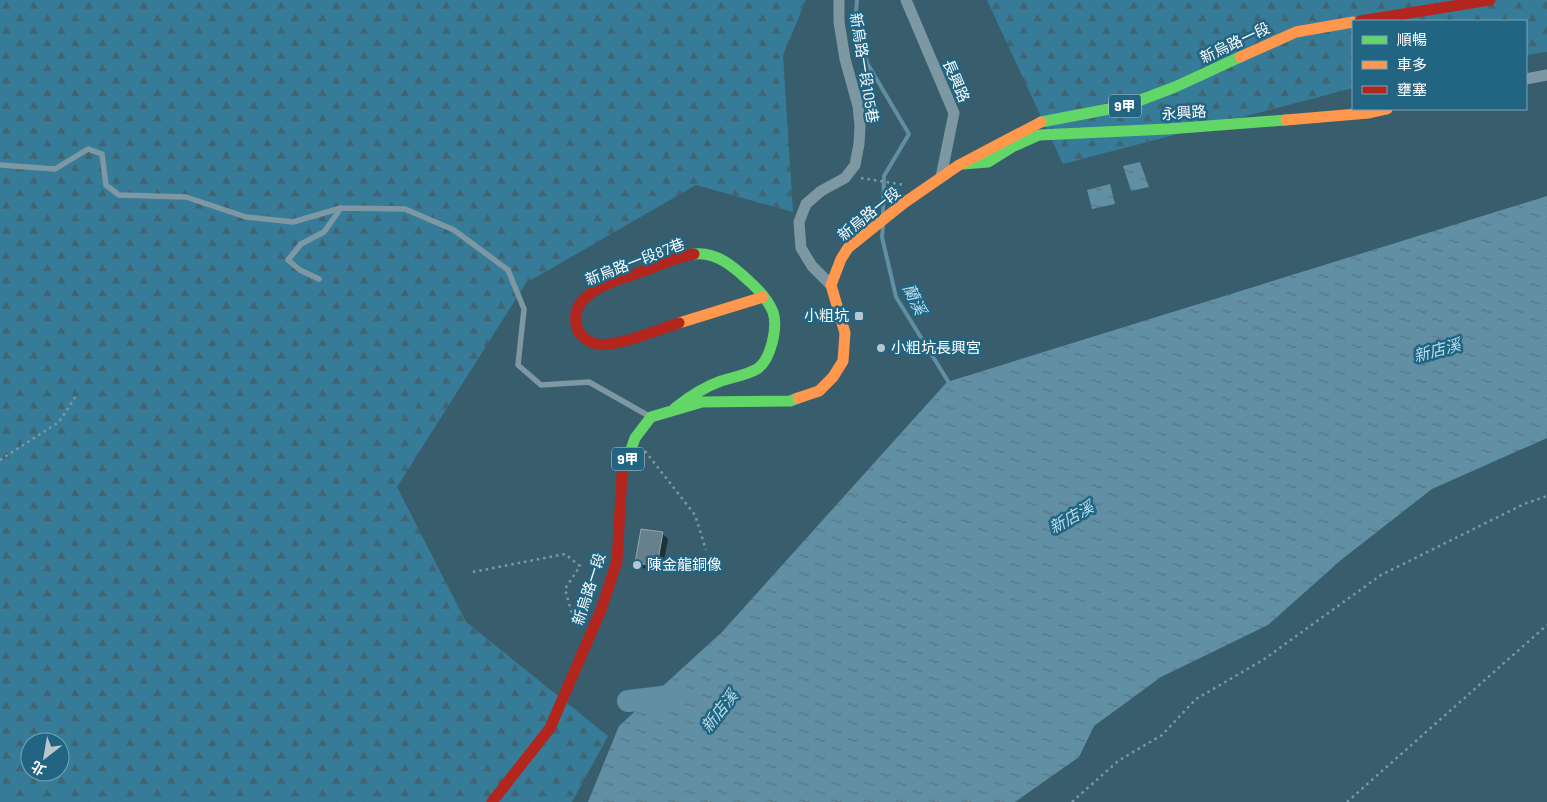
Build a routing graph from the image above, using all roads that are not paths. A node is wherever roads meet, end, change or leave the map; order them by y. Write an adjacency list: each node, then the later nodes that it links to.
1 (839, 0): 14 (street, 新烏路一段105巷)
2 (906, 0): 11 (street, 長興路)
3 (1490, 0): 4 (main road)
4 (1366, 20)
5 (1352, 22): 10 (main road, 新烏路一段 / 9甲)
6 (1547, 75): 7 (street)
7 (1527, 79)
8 (1382, 110): 10 (main road, 永興路)
9 (0, 164): 12 (lane)
10 (960, 165): 11 (main road, 新烏路一段 / 9甲)
11 (941, 178): 14 (main road, 新烏路一段 / 9甲)
12 (341, 208): 13 (lane); 17 (lane)
13 (319, 279)
14 (831, 285): 16 (main road)
15 (763, 297): 15 (main road, 新烏路一段87巷); 16 (main road, 新烏路一段87巷)
16 (674, 409): 17 (main road)
17 (650, 418): 18 (main road, 新烏路一段 / 9甲)
18 (492, 802)

